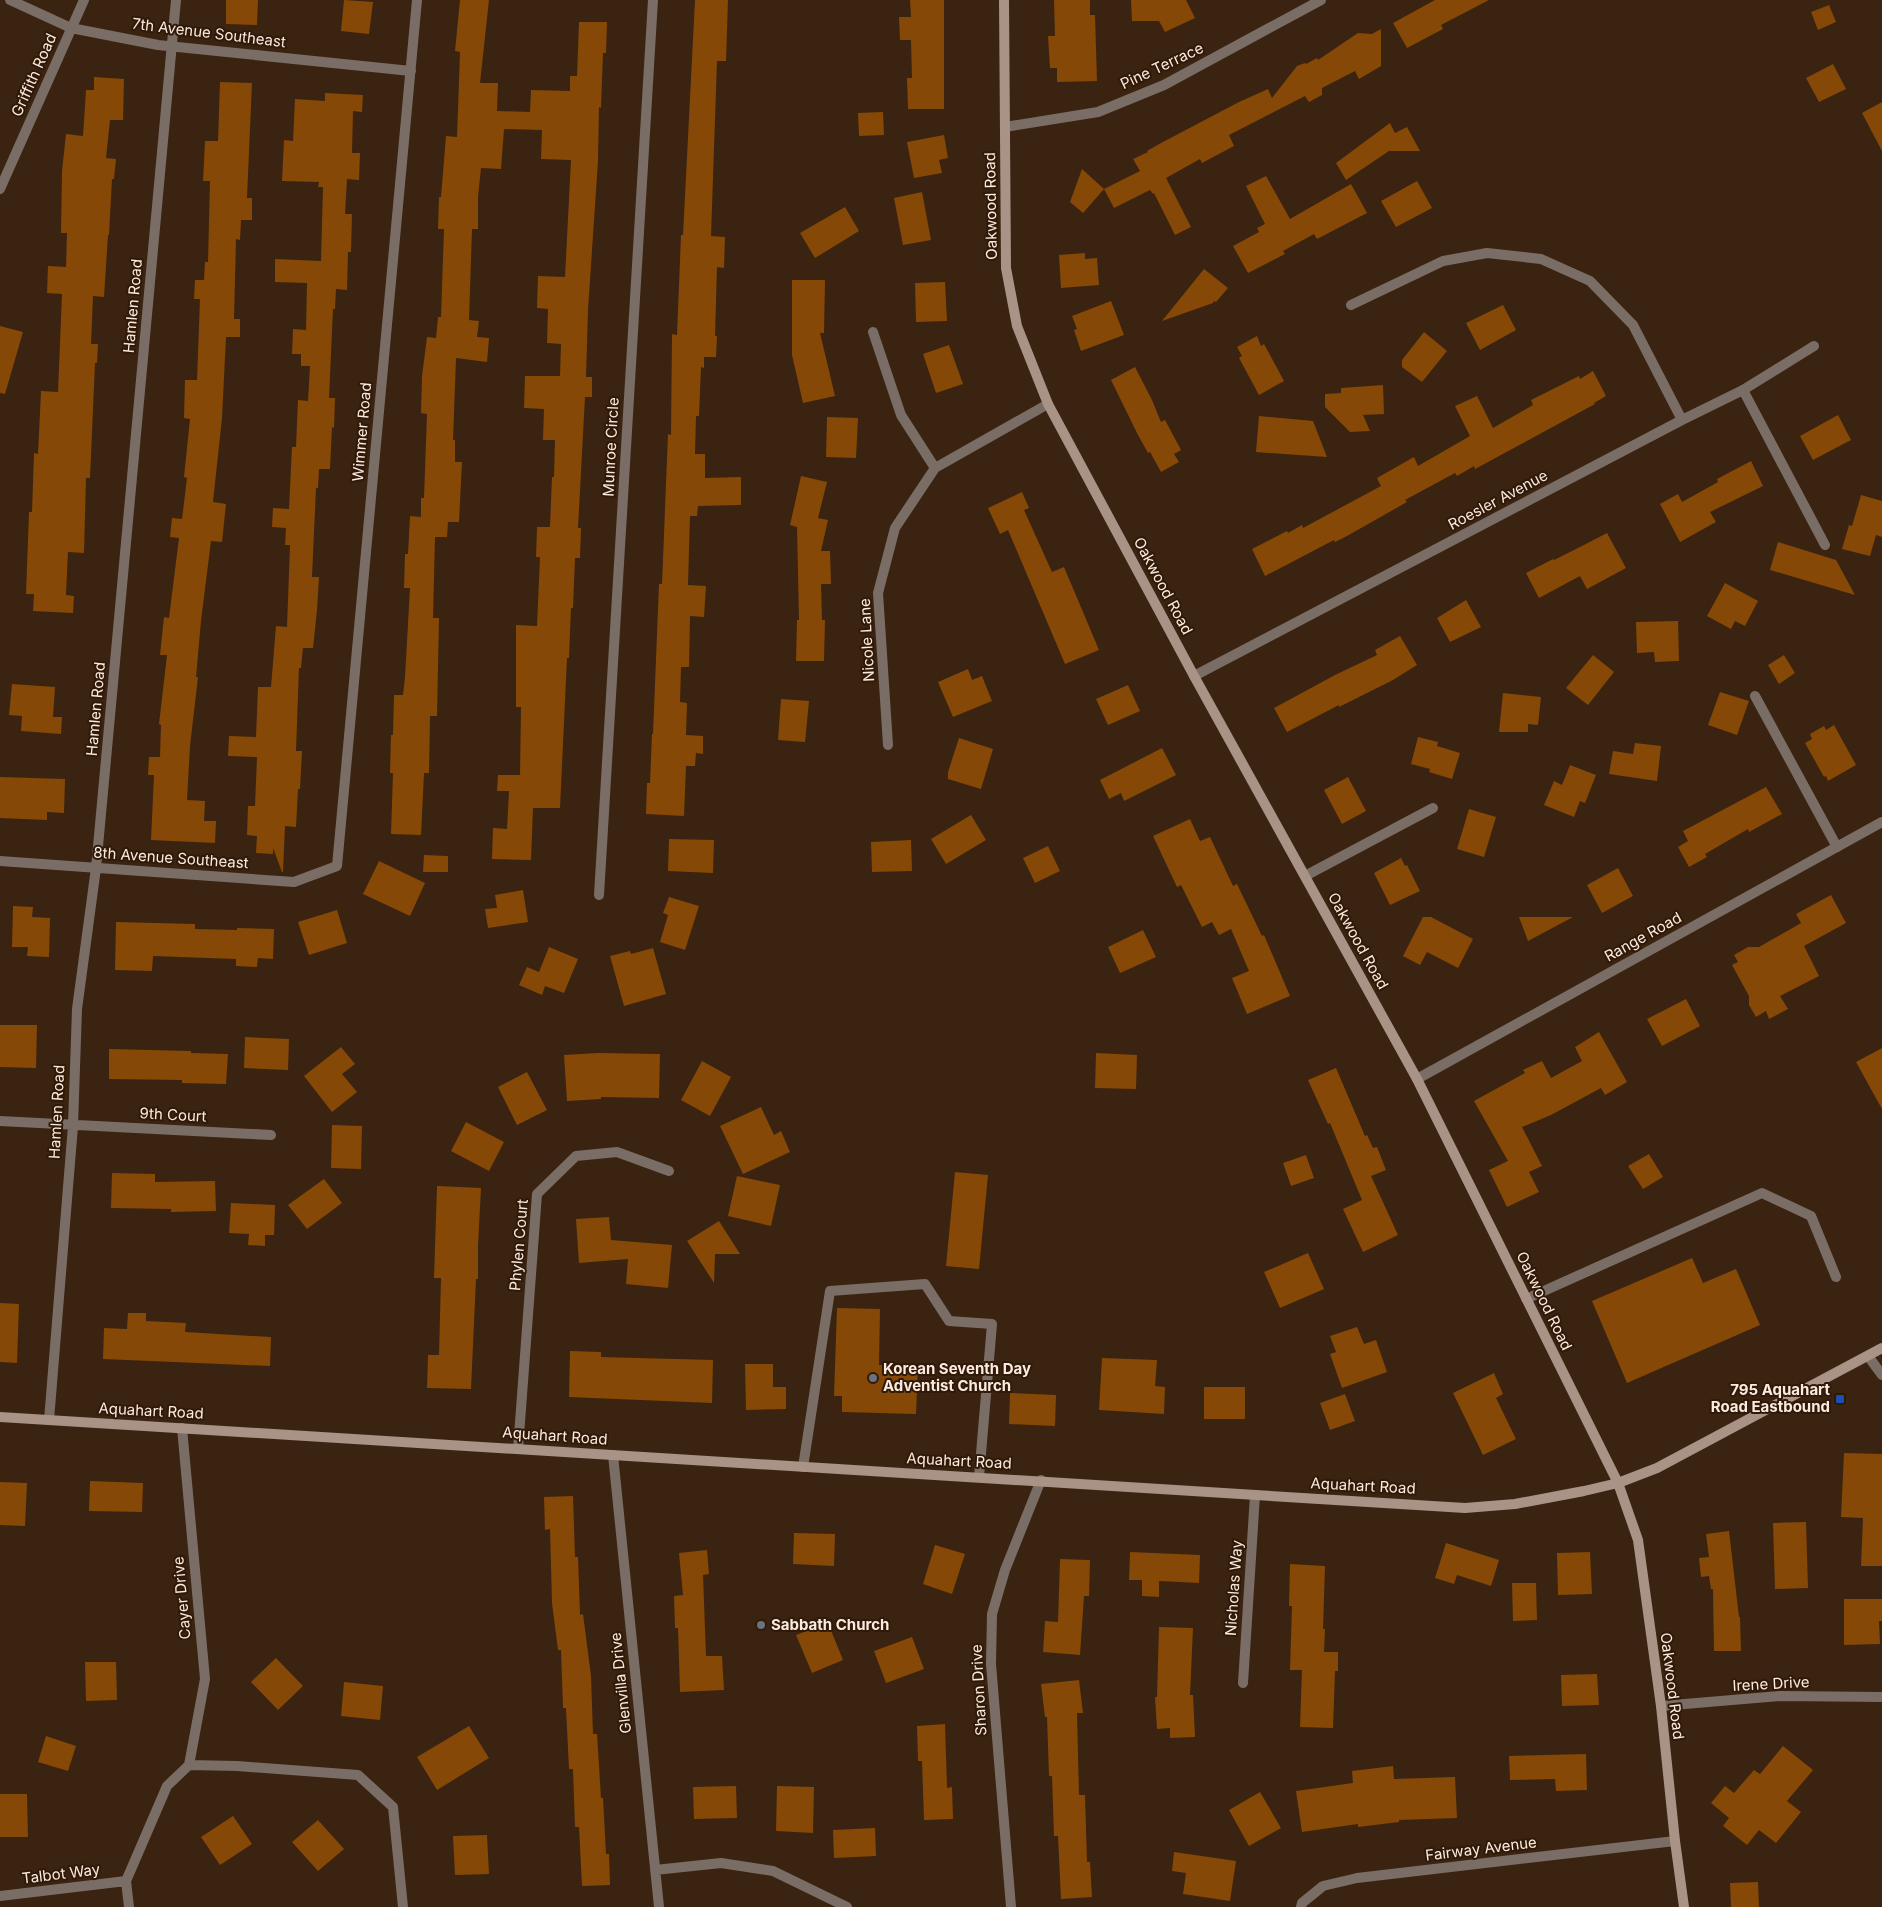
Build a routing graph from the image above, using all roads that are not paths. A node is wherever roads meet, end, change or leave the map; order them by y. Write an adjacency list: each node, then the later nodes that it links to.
1 (10, 0): 8 (street, 7th Avenue Southeast)
2 (84, 0): 8 (street, Griffith Road)
3 (176, 0): 9 (street, Hamlen Road)
4 (417, 0): 10 (street, Wimmer Road)
5 (653, 0): 31 (street, Munroe Circle)
6 (1004, 0): 11 (street, Oakwood Road)
7 (1321, 0): 11 (street, Pine Terrace)
8 (72, 28): 9 (street, 7th Avenue Southeast); 12 (street, Griffith Road)
9 (172, 46): 10 (street, 7th Avenue Southeast); 29 (street, Hamlen Road)
10 (411, 71): 28 (street, Wimmer Road)
11 (1004, 127): 17 (street, Oakwood Road)
12 (0, 189)
13 (1351, 305): 18 (street)
14 (872, 332): 19 (street)
15 (1814, 346): 16 (street, Roesler Avenue)
16 (1743, 390): 18 (street, Roesler Avenue); 20 (street)
17 (1048, 404): 19 (street, Nicole Lane); 21 (street, Oakwood Road)
18 (1682, 420): 21 (street, Roesler Avenue)
19 (935, 468): 23 (street, Nicole Lane)
20 (1824, 545)
21 (1194, 676): 30 (street, Oakwood Road)
22 (1755, 696): 26 (street)
23 (888, 745)
24 (1433, 808): 30 (street)
25 (1882, 822): 26 (street, Range Road)
26 (1837, 846): 32 (street, Range Road)
27 (0, 861): 29 (street, 8th Avenue Southeast)
28 (336, 866): 29 (street, 8th Avenue Southeast)
29 (96, 868): 34 (street, Hamlen Road)
30 (1305, 876): 32 (street, Oakwood Road)
31 (599, 895)
32 (1417, 1078): 38 (street, Oakwood Road)
33 (0, 1121): 34 (street, 9th Court)
34 (73, 1126): 35 (street, 9th Court); 43 (street, Hamlen Road)
35 (271, 1135)
36 (669, 1171): 45 (street, Phylen Court)
37 (1836, 1277): 38 (street)
38 (1526, 1299): 50 (street, Oakwood Road)
39 (1882, 1348): 40 (street, Aquahart Road)
40 (1868, 1356): 41 (street); 50 (street, Aquahart Road)
41 (1882, 1375)
42 (0, 1417): 43 (street, Aquahart Road)
43 (48, 1420): 44 (street, Aquahart Road)
44 (182, 1428): 45 (street, Aquahart Road); 55 (street, Cayer Drive)
45 (518, 1449): 46 (street, Aquahart Road)
46 (613, 1455): 47 (street, Aquahart Road); 57 (street, Glenvilla Drive)
47 (803, 1467): 48 (street, Aquahart Road); 48 (street)
48 (979, 1477): 49 (street, Aquahart Road)
49 (1041, 1480): 51 (street, Aquahart Road); 64 (street, Sharon Drive)
50 (1618, 1483): 51 (street, Aquahart Road); 54 (street, Oakwood Road)
51 (1255, 1495): 52 (street, Nicholas Way)
52 (1243, 1683)
53 (1882, 1697): 54 (street, Irene Drive)
54 (1661, 1706): 56 (street, Oakwood Road)
55 (189, 1765): 58 (street); 61 (street)
56 (1675, 1841): 65 (street, Fairway Avenue); 66 (street, Oakwood Road)
57 (654, 1870): 62 (street, Glenvilla Drive); 63 (street)
58 (126, 1881): 59 (street, Talbot Way); 60 (street)
59 (0, 1896)
60 (129, 1907)
61 (403, 1907)
62 (659, 1907)
63 (847, 1907)
64 (1011, 1907)
65 (1301, 1907)
66 (1684, 1907)

